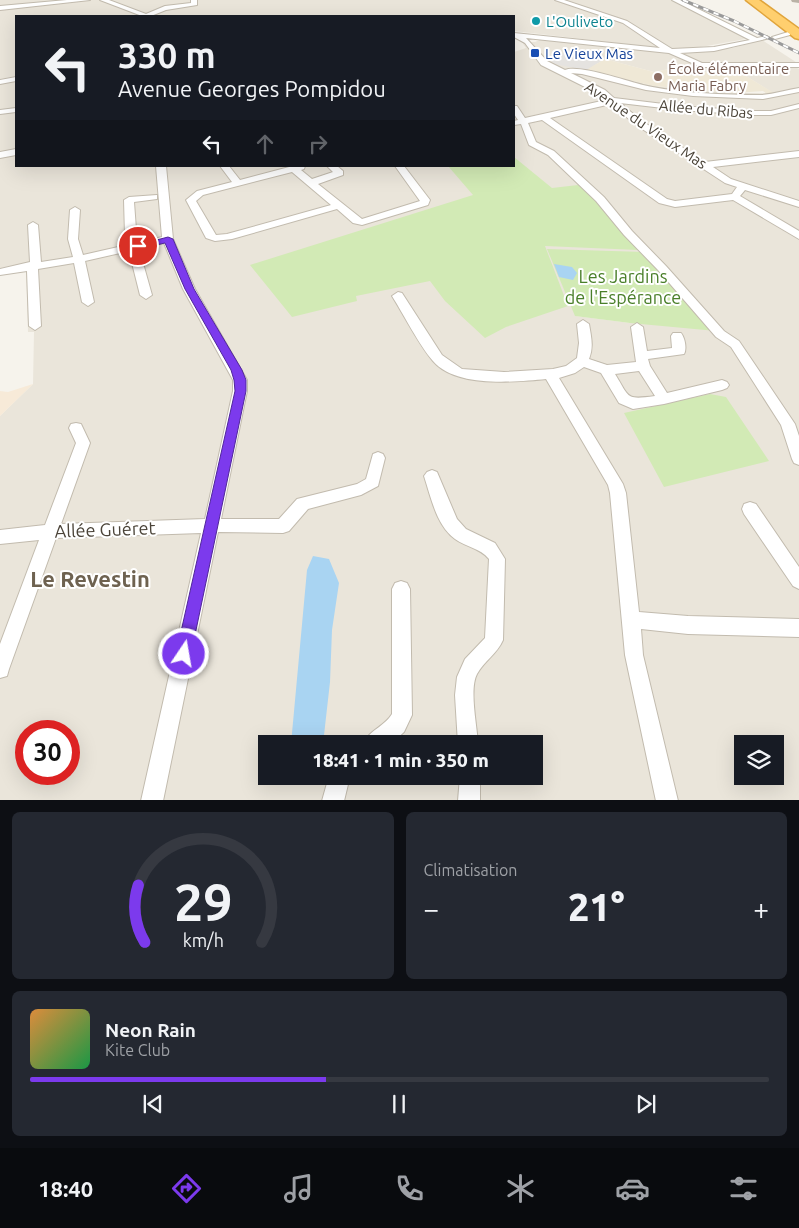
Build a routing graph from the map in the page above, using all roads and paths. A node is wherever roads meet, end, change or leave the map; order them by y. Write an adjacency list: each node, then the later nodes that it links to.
1 (87, 0): 8 (street)
2 (103, 0): 9 (street)
3 (194, 0): 10 (street)
4 (558, 0): 15 (street)
5 (675, 0): 14 (street)
6 (752, 0): 12 (highway)
7 (765, 0): 11 (highway)
8 (0, 8)
9 (144, 15)
10 (149, 15)
11 (799, 26)
12 (794, 34): 14 (street)
13 (525, 38): 15 (street); 17 (street, Avenue du Vieux Mas)
14 (756, 40): 15 (street)
15 (670, 51): 16 (street)
16 (799, 65)
17 (561, 72): 20 (street, Allée du Ribas); 21 (street, Avenue du Vieux Mas)
18 (15, 79): 19 (street)
19 (0, 82)
20 (798, 90)
21 (613, 100): 22 (street, Allée du Ribas); 25 (street); 30 (street, Avenue du Vieux Mas)
22 (799, 106)
23 (15, 110): 24 (street)
24 (0, 112)
25 (545, 118): 26 (street); 39 (street)
26 (519, 122): 66 (street)
27 (15, 152): 29 (street)
28 (799, 154): 30 (street)
29 (0, 155)
30 (704, 164): 38 (street, Avenue du Vieux Mas)
31 (161, 167): 46 (street)
32 (225, 167): 36 (street)
33 (332, 167): 37 (street)
34 (401, 167): 42 (street)
35 (298, 168): 36 (street); 37 (street)
36 (238, 183): 42 (street)
37 (310, 183): 42 (street)
38 (742, 186): 39 (street); 41 (street, Avenue du Vieux Mas)
39 (735, 196): 45 (street)
40 (154, 197): 47 (street)
41 (799, 204)
42 (338, 206)
43 (75, 210): 48 (street)
44 (33, 226): 49 (street)
45 (799, 236)
46 (168, 239): 47 (street); 69 (street)
47 (133, 248): 48 (street); 51 (street)
48 (79, 260): 49 (street); 53 (street)
49 (32, 267): 50 (street); 55 (street)
50 (0, 272)
51 (146, 295)
52 (398, 296): 61 (street)
53 (88, 302)
54 (583, 324): 58 (street)
55 (35, 326)
56 (637, 327): 59 (street)
57 (677, 336): 59 (street)
58 (581, 361): 60 (street); 61 (street)
59 (642, 361): 60 (street); 63 (street)
60 (606, 370): 63 (street)
61 (550, 374): 74 (street)
62 (722, 385): 63 (street)
63 (664, 399)
64 (76, 428): 70 (street)
65 (378, 458): 69 (street, Allée Guéret)
66 (799, 459)
67 (432, 476): 78 (street)
68 (750, 509): 72 (street)
69 (211, 526): 70 (street, Allée Guéret); 81 (street)
70 (50, 531): 71 (street, Allée Guéret); 76 (street)
71 (0, 537)
72 (799, 581)
73 (401, 589): 77 (street)
74 (631, 620): 75 (street); 84 (street)
75 (799, 628)
76 (0, 669)
77 (387, 735)
78 (468, 735)
79 (337, 785): 82 (street)
80 (470, 785): 83 (street)
81 (152, 800)
82 (333, 800)
83 (469, 800)
84 (667, 800)

